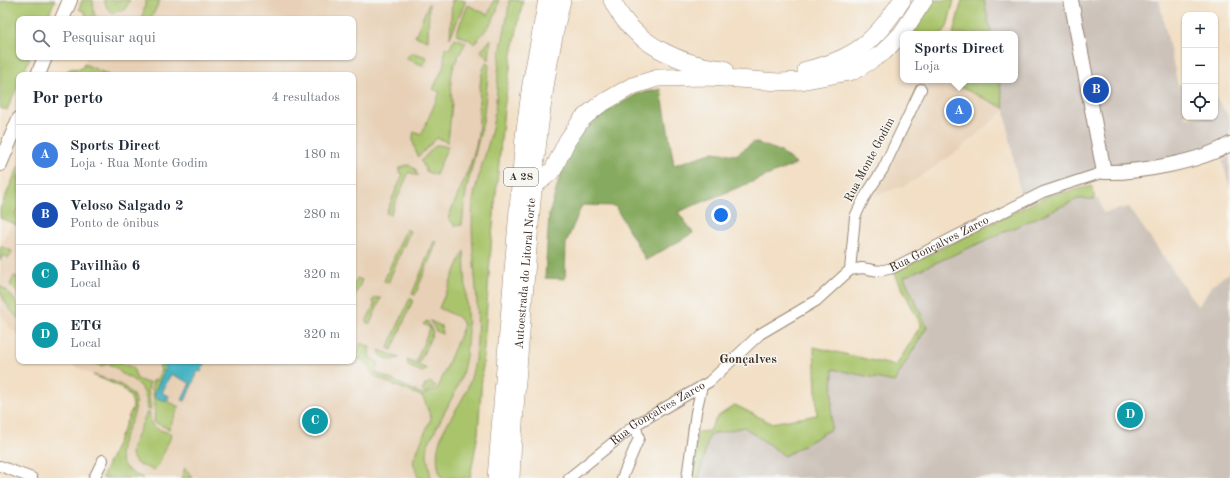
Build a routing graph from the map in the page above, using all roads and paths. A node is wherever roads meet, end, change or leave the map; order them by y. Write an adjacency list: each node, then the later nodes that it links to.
1 (70, 0): 9 (street)
2 (547, 0): 28 (highway, Autoestrada do Litoral Norte / A 28)
3 (562, 0): 20 (highway, Autoestrada do Litoral Norte / A 28)
4 (612, 0): 5 (highway)
5 (902, 0)
6 (911, 0): 14 (highway)
7 (924, 0): 10 (highway)
8 (1071, 0): 19 (street)
9 (63, 16)
10 (903, 31)
11 (900, 35): 14 (highway)
12 (44, 60): 13 (street)
13 (39, 72)
14 (839, 73): 20 (highway)
15 (921, 88): 21 (street, Rua Monte Godim)
16 (16, 127): 18 (street)
17 (1230, 144): 19 (street, Rua Gonçalves Zarco)
18 (0, 164)
19 (1104, 172): 21 (street, Rua Gonçalves Zarco)
20 (533, 187): 29 (highway, Autoestrada do Litoral Norte / A 28)
21 (850, 270): 22 (street, Rua Gonçalves Zarco)
22 (702, 386): 23 (street, Rua Gonçalves Zarco); 32 (street)
23 (635, 425): 30 (street, Rua Gonçalves Zarco); 31 (street)
24 (104, 460): 27 (street)
25 (0, 466): 26 (street)
26 (32, 478)
27 (94, 478)
28 (496, 478)
29 (511, 478)
30 (569, 478)
31 (622, 478)
32 (687, 478)

